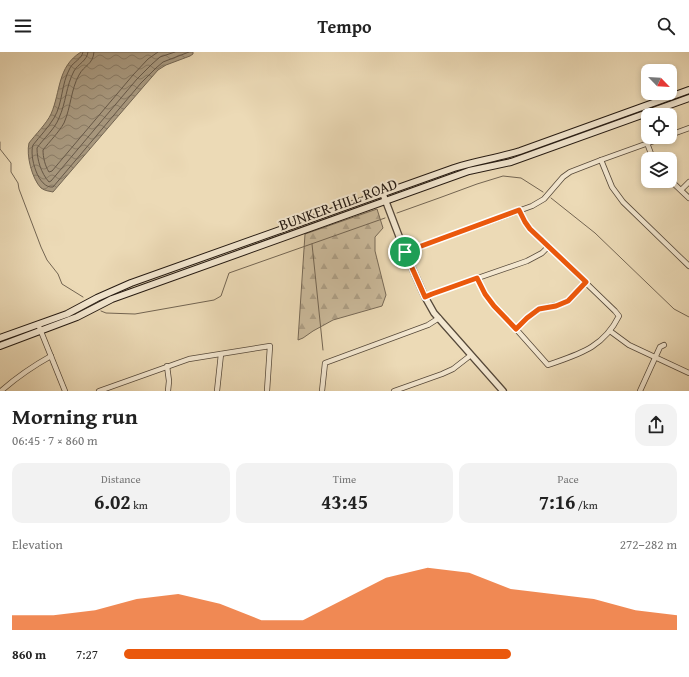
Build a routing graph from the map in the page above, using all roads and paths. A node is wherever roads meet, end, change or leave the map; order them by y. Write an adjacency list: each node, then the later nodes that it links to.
1 (689, 90): 10 (main road, BUNKER HILL ROAD)
2 (689, 98): 12 (main road, BUNKER HILL ROAD)
3 (689, 128): 4 (street)
4 (677, 132)
5 (644, 144): 6 (street)
6 (601, 160): 13 (street); 16 (street)
7 (689, 182): 9 (street)
8 (677, 186): 9 (street)
9 (681, 190): 11 (street)
10 (384, 194): 12 (street); 21 (main road, BUNKER HILL ROAD)
11 (689, 198)
12 (385, 200): 15 (street); 23 (main road, BUNKER HILL ROAD)
13 (519, 210): 14 (street); 15 (street)
14 (549, 246): 17 (street); 18 (street)
15 (405, 252): 19 (street)
16 (689, 266)
17 (477, 278): 19 (street); 22 (street)
18 (586, 282): 22 (street); 24 (street)
19 (425, 297): 20 (street)
20 (439, 318): 29 (street); 42 (street)
21 (38, 324): 23 (street); 25 (main road, BUNKER HILL ROAD)
22 (516, 329): 24 (street)
23 (41, 331): 27 (main road, BUNKER HILL ROAD); 30 (street)
24 (610, 331): 31 (street)
25 (0, 338)
26 (664, 345): 31 (street)
27 (0, 346)
28 (221, 354): 32 (street); 40 (street); 41 (street)
29 (471, 355): 43 (street); 44 (street)
30 (51, 356): 35 (street); 36 (street)
31 (655, 357): 33 (street); 45 (street)
32 (167, 366): 34 (street); 39 (street)
33 (689, 373)
34 (116, 385): 37 (street); 38 (street)
35 (1, 391)
36 (65, 391)
37 (99, 391)
38 (118, 391)
39 (168, 391)
40 (217, 391)
41 (267, 391)
42 (322, 391)
43 (394, 391)
44 (503, 391)
45 (640, 391)

